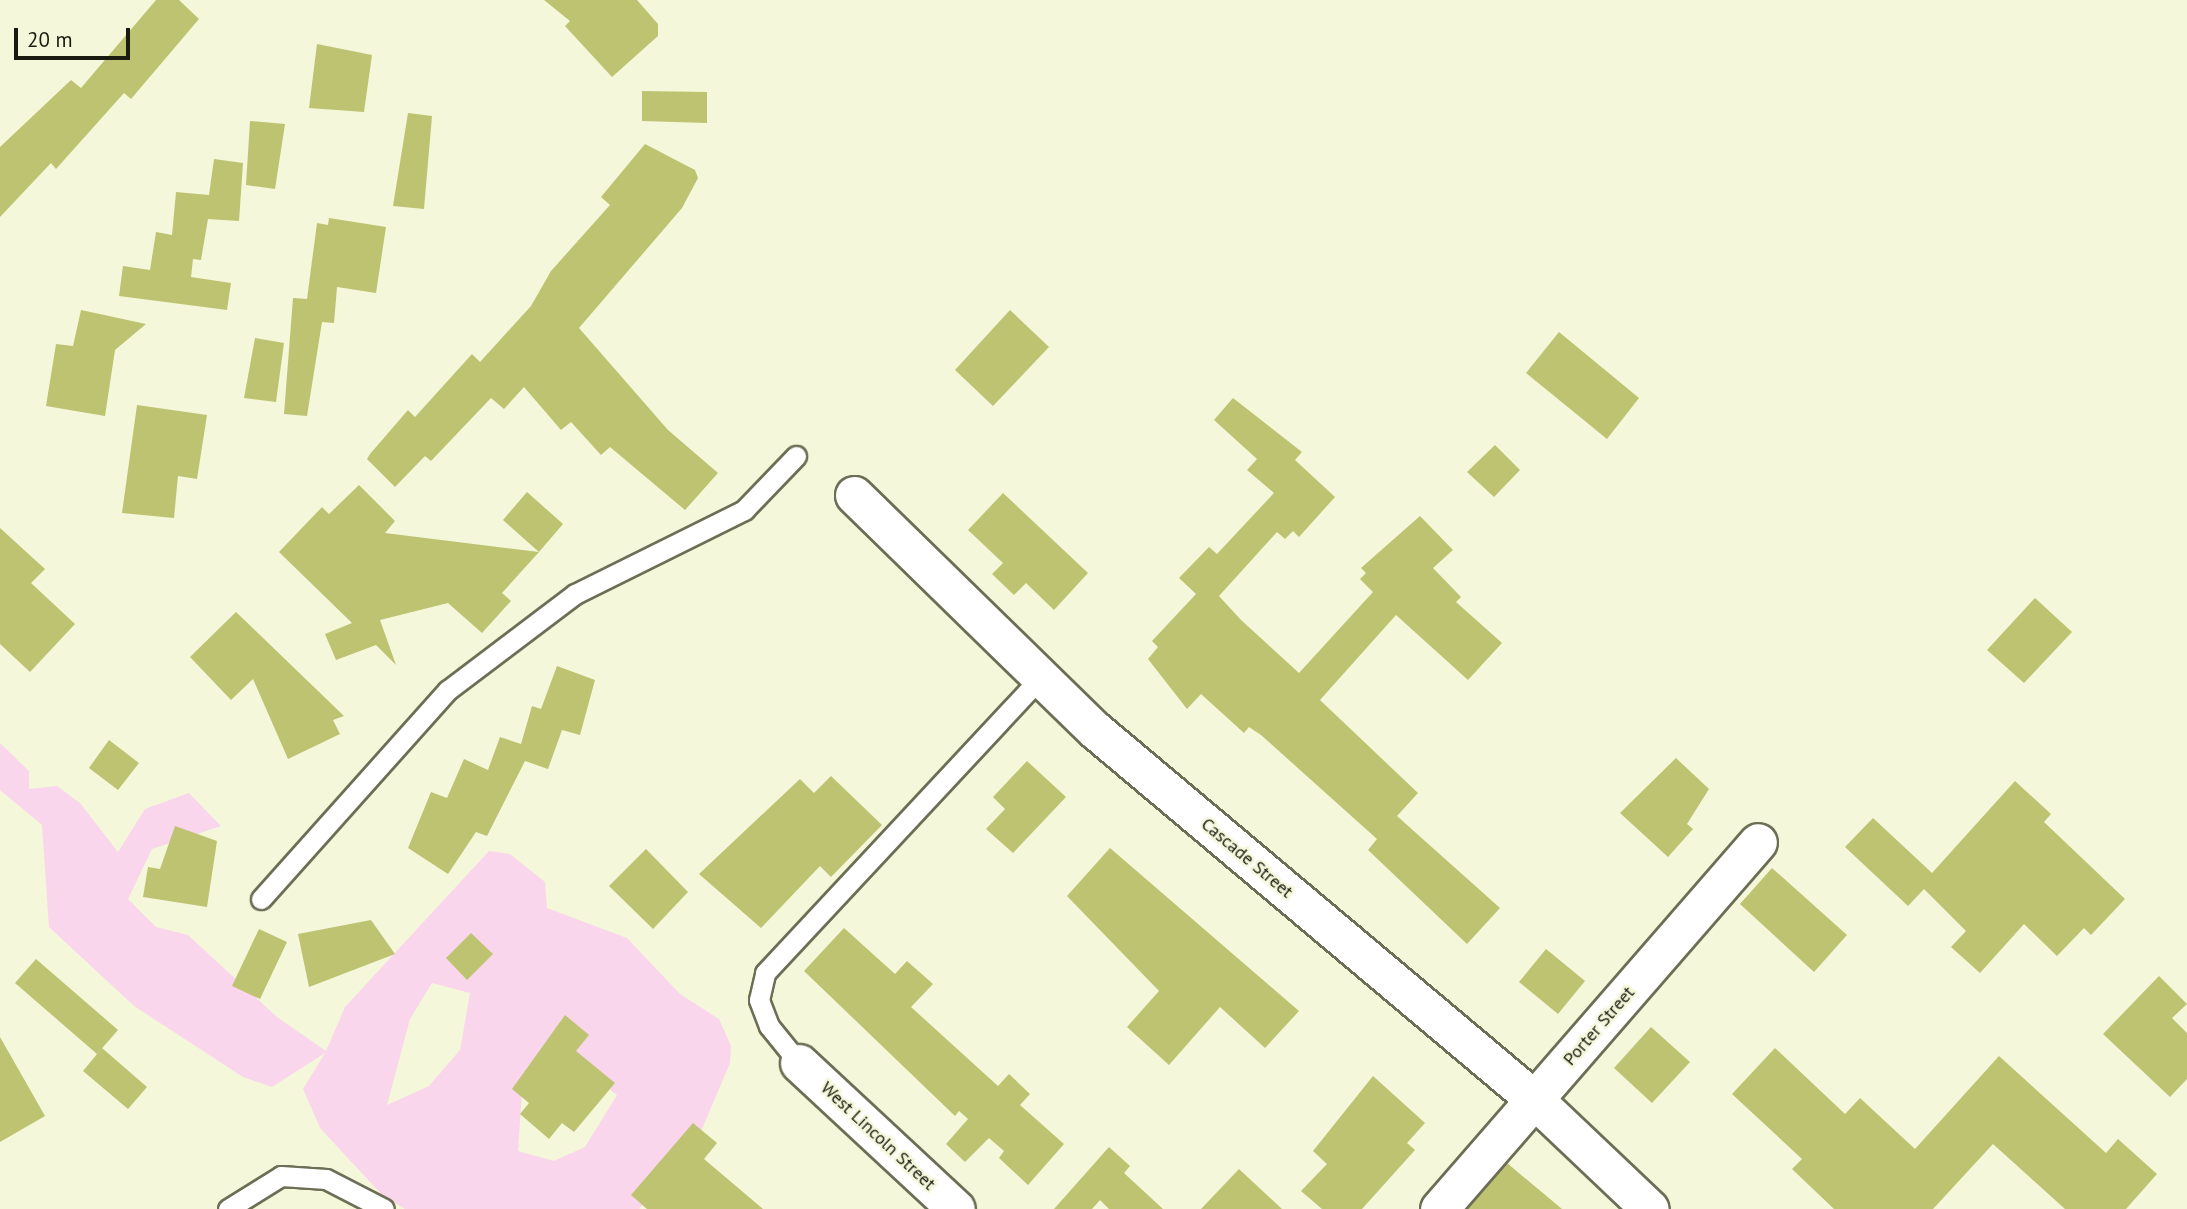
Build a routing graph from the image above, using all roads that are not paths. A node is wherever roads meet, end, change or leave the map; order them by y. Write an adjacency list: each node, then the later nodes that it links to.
1 (796, 456): 5 (lane)
2 (854, 495): 3 (street, Cascade Street)
3 (1043, 676): 6 (lane); 7 (street, Cascade Street)
4 (1758, 842): 7 (street, Porter Street)
5 (261, 899)
6 (799, 1063): 10 (street, West Lincoln Street)
7 (1535, 1100): 11 (street, Porter Street); 12 (street, Cascade Street)
8 (228, 1209): 9 (lane)
9 (384, 1209)
10 (956, 1209)
11 (1439, 1209)
12 (1650, 1209)

